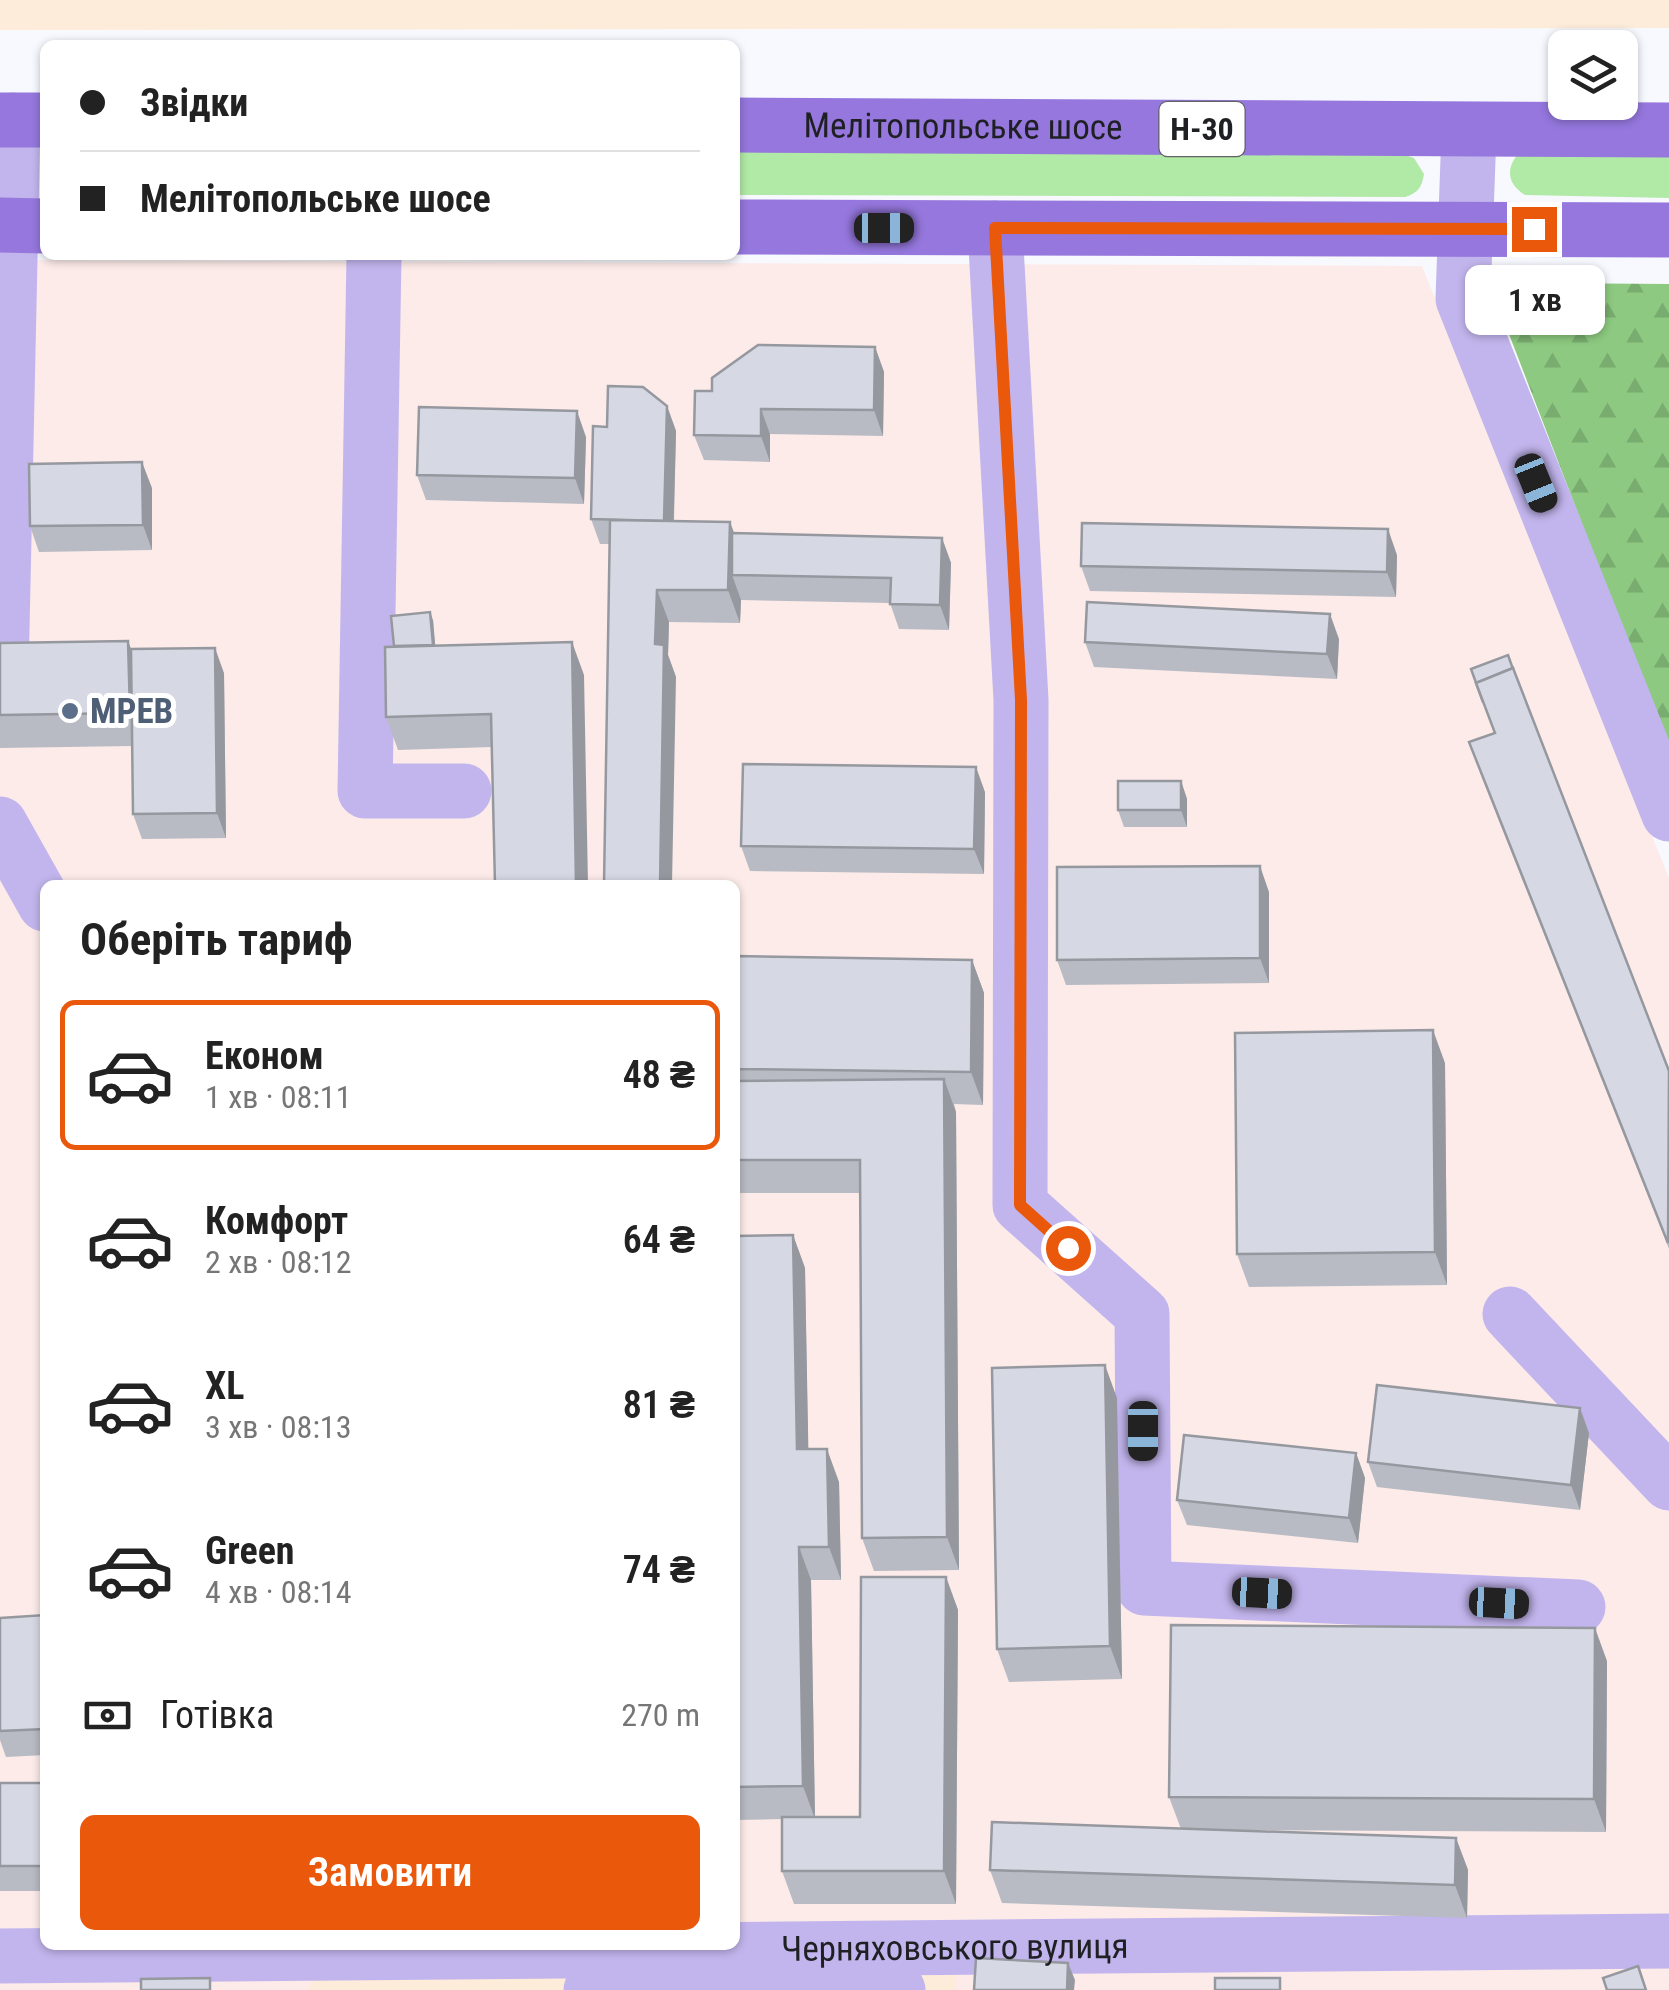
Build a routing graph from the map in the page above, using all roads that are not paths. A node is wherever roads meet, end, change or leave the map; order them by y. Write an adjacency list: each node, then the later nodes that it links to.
1 (19, 120): 7 (street)
2 (740, 125): 4 (main road, Мелітопольське шосе / Н-30)
3 (1669, 130): 4 (main road, Мелітопольське шосе / Н-30)
4 (1469, 131): 8 (street)
5 (740, 227): 6 (main road)
6 (995, 228): 8 (main road); 18 (street)
7 (14, 229): 11 (street)
8 (1466, 229): 9 (main road); 13 (street)
9 (1669, 230)
10 (374, 260): 12 (street)
11 (1, 676)
12 (464, 791)
13 (1669, 814)
14 (0, 824): 15 (street)
15 (40, 895)
16 (1510, 1314): 17 (street)
17 (1669, 1482)
18 (1578, 1606)
19 (1669, 1941): 21 (street, Черняховського вулиця)
20 (0, 1956): 22 (street, Черняховського вулиця)
21 (578, 1962): 22 (street, Черняховського вулиця); 23 (street)
22 (439, 1971)
23 (898, 1990)

